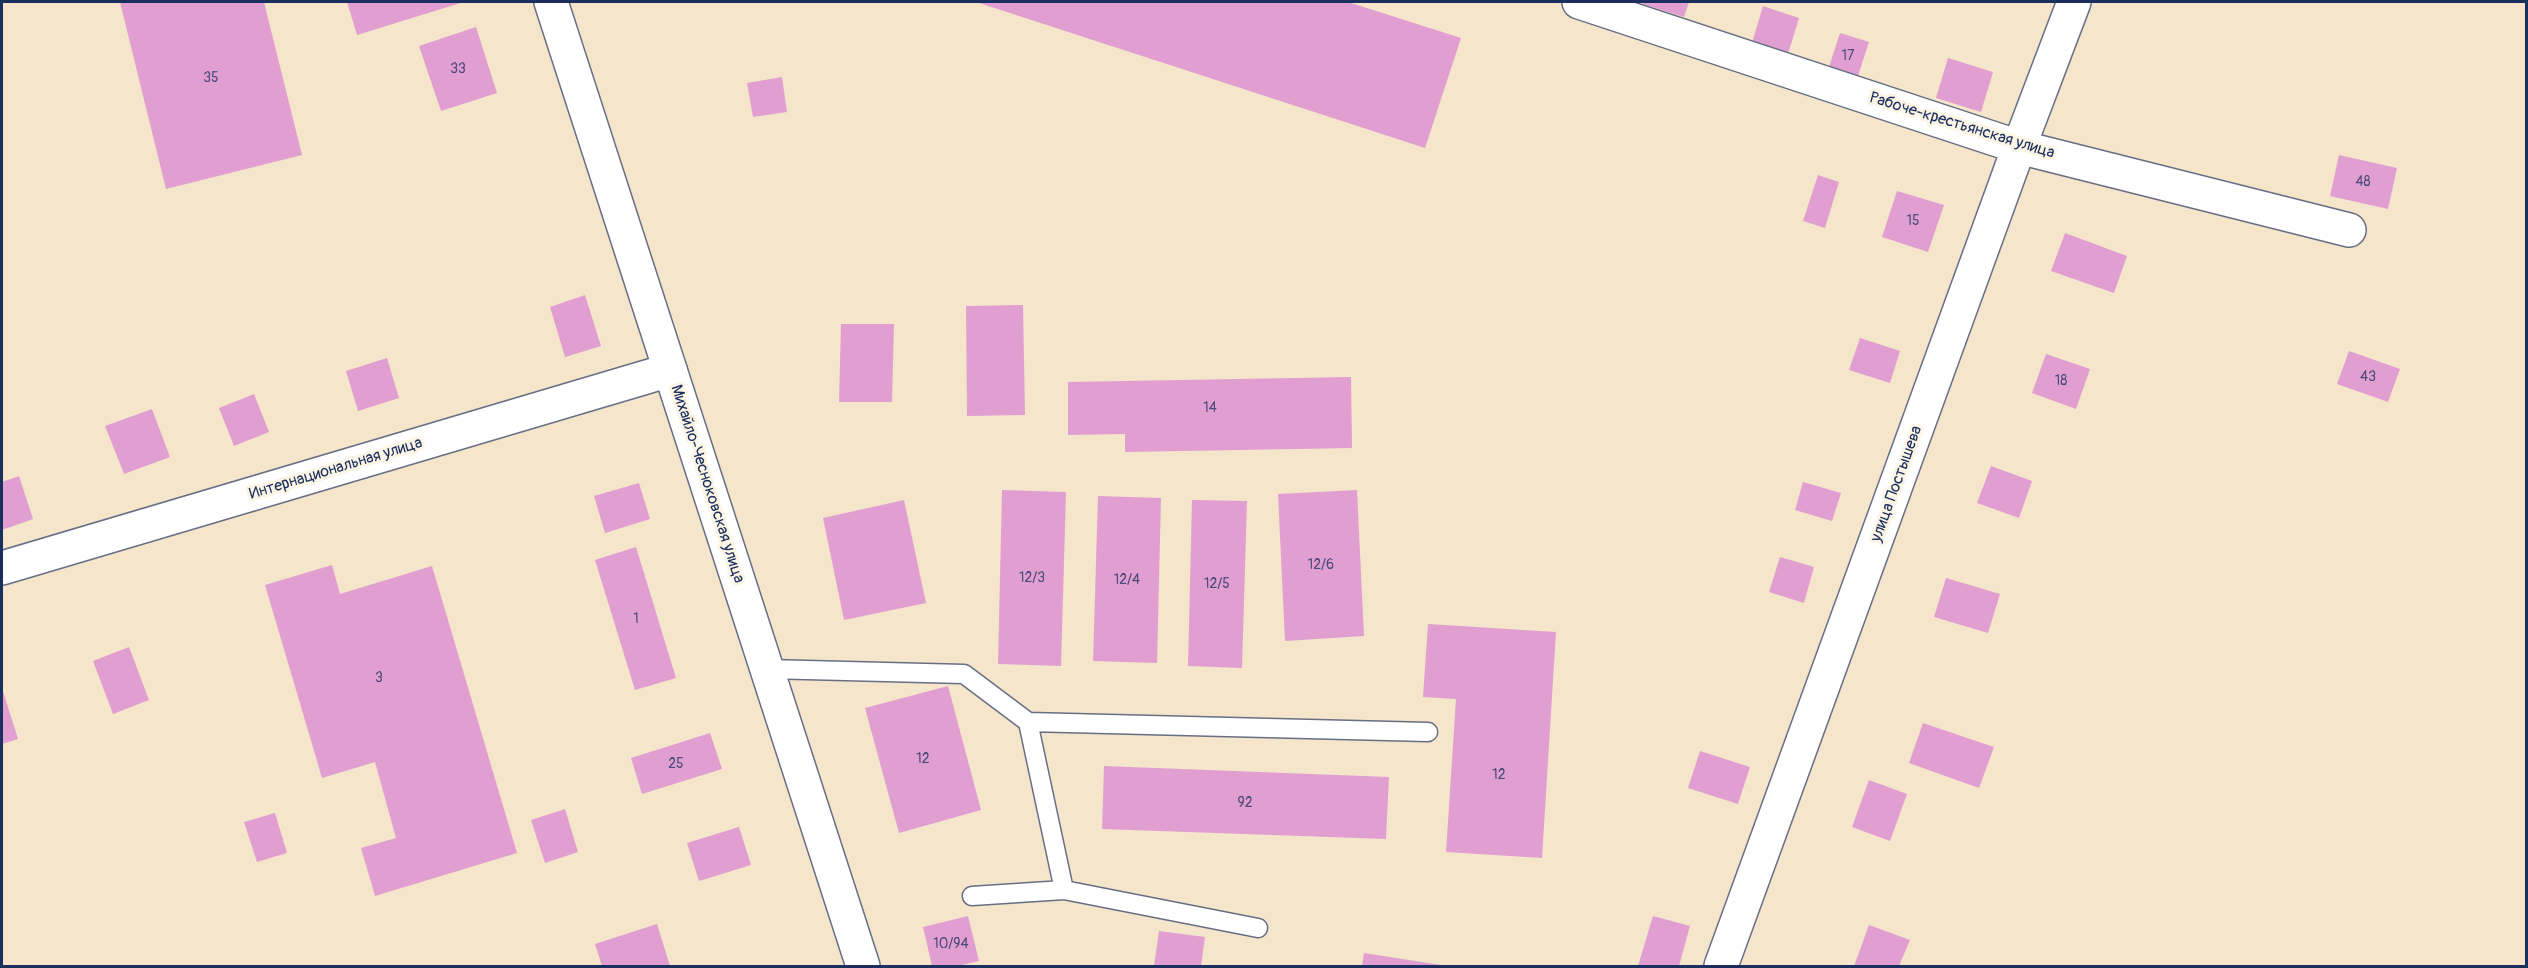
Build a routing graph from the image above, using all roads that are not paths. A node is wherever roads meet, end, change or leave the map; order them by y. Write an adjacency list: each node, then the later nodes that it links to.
1 (551, 2): 6 (street, Михайло-Чесноковская улица)
2 (1580, 2): 4 (street, Рабоче-крестьянская улица)
3 (2074, 2): 4 (street, улица Постышева)
4 (2019, 147): 5 (street, Рабоче-крестьянская улица); 15 (street, улица Постышева)
5 (2349, 230)
6 (670, 370): 7 (street, Интернациональная улица); 8 (street, Михайло-Чесноковская улица)
7 (2, 568)
8 (766, 669): 9 (lane); 14 (street, Михайло-Чесноковская улица)
9 (1028, 722): 10 (lane); 11 (lane)
10 (1428, 732)
11 (1064, 890): 12 (lane); 13 (lane)
12 (972, 896)
13 (1258, 928)
14 (863, 966)
15 (1721, 966)

